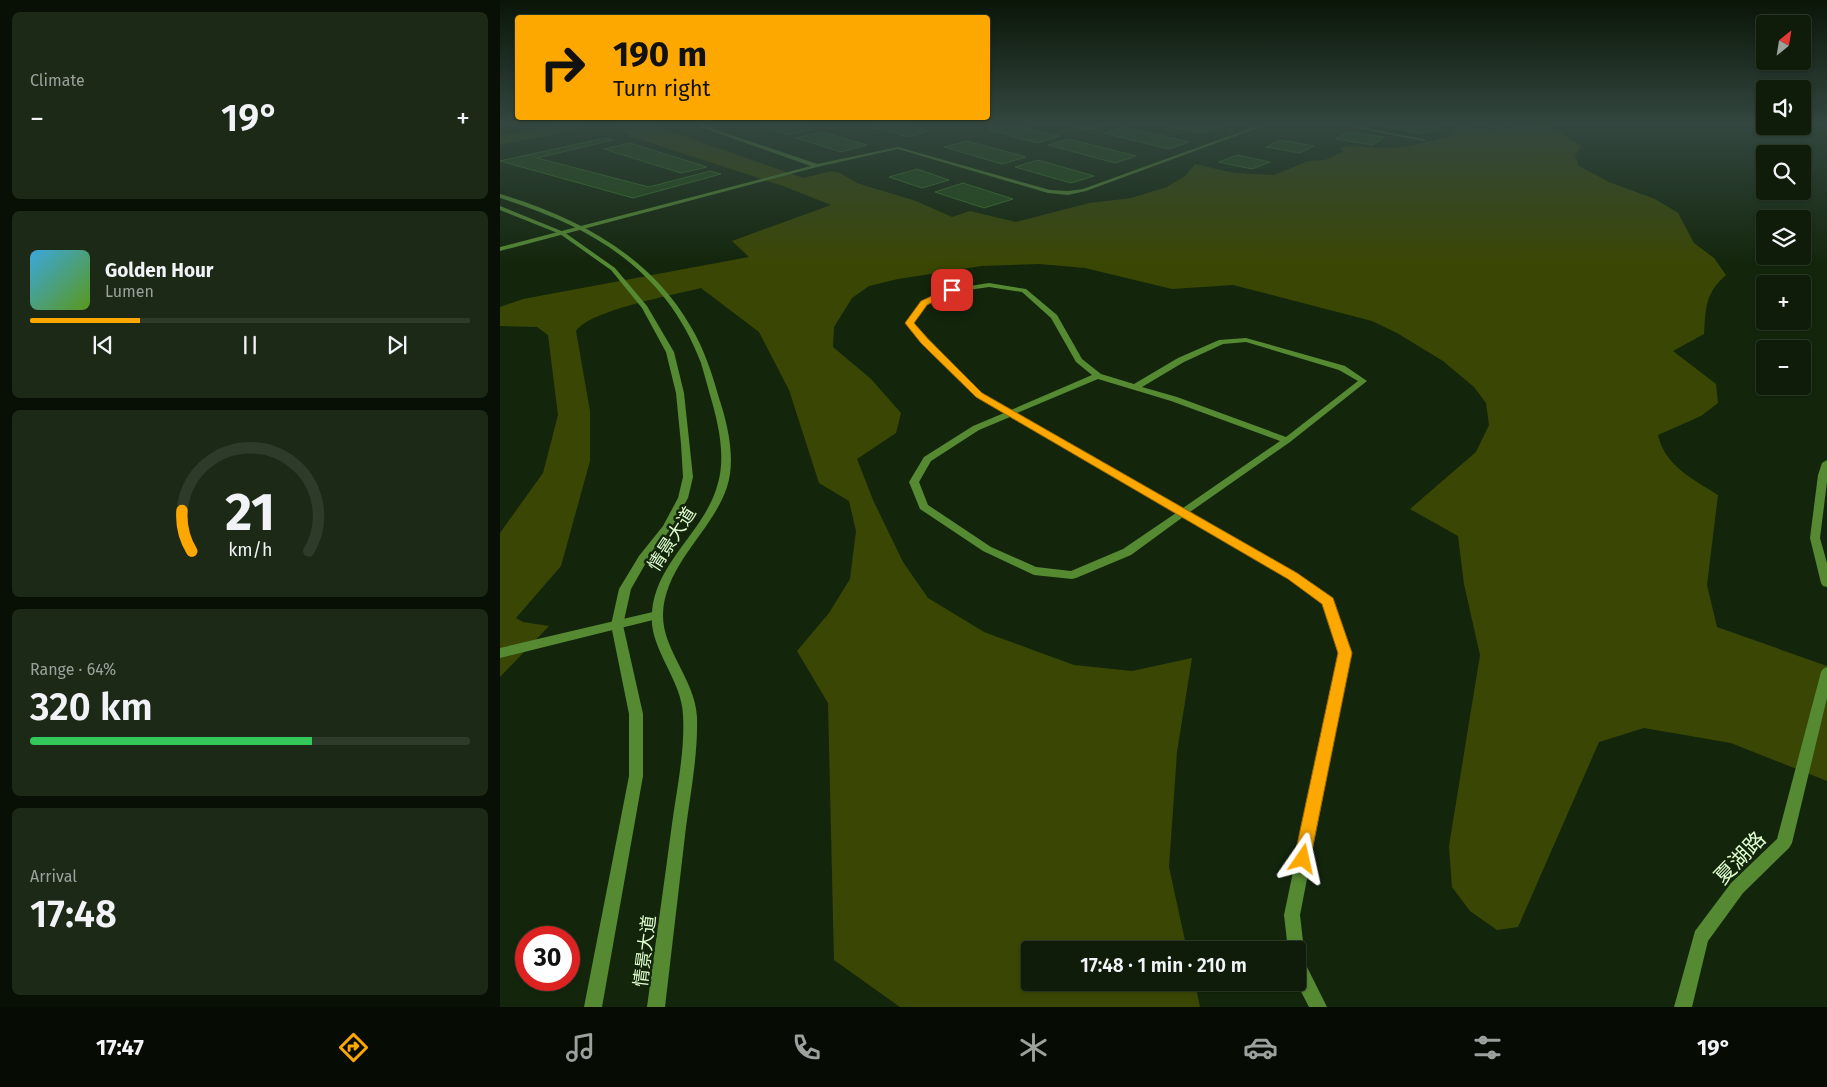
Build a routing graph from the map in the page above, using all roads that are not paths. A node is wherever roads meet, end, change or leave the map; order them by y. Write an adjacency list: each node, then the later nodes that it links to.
1 (801, 170): 6 (street)
2 (974, 170): 3 (street)
3 (1139, 170)
4 (500, 196): 6 (street, 情景大道)
5 (500, 208): 7 (street, 情景大道)
6 (584, 227): 7 (street); 16 (street, 情景大道)
7 (562, 233): 8 (street); 17 (street, 情景大道)
8 (500, 249)
9 (1098, 376): 10 (street); 11 (street); 11 (street)
10 (1136, 387): 12 (street); 12 (street)
11 (1013, 414): 14 (street); 14 (street)
12 (1287, 440): 14 (street)
13 (1827, 463): 15 (street)
14 (1184, 513): 20 (street)
15 (1827, 583)
16 (657, 615): 17 (street); 23 (street, 情景大道)
17 (617, 625): 18 (street); 22 (street, 情景大道)
18 (500, 652)
19 (1827, 672): 25 (street, 夏湖路)
20 (1295, 941)
21 (1306, 984): 24 (street)
22 (593, 1007)
23 (656, 1007)
24 (1318, 1007)
25 (1683, 1007)

